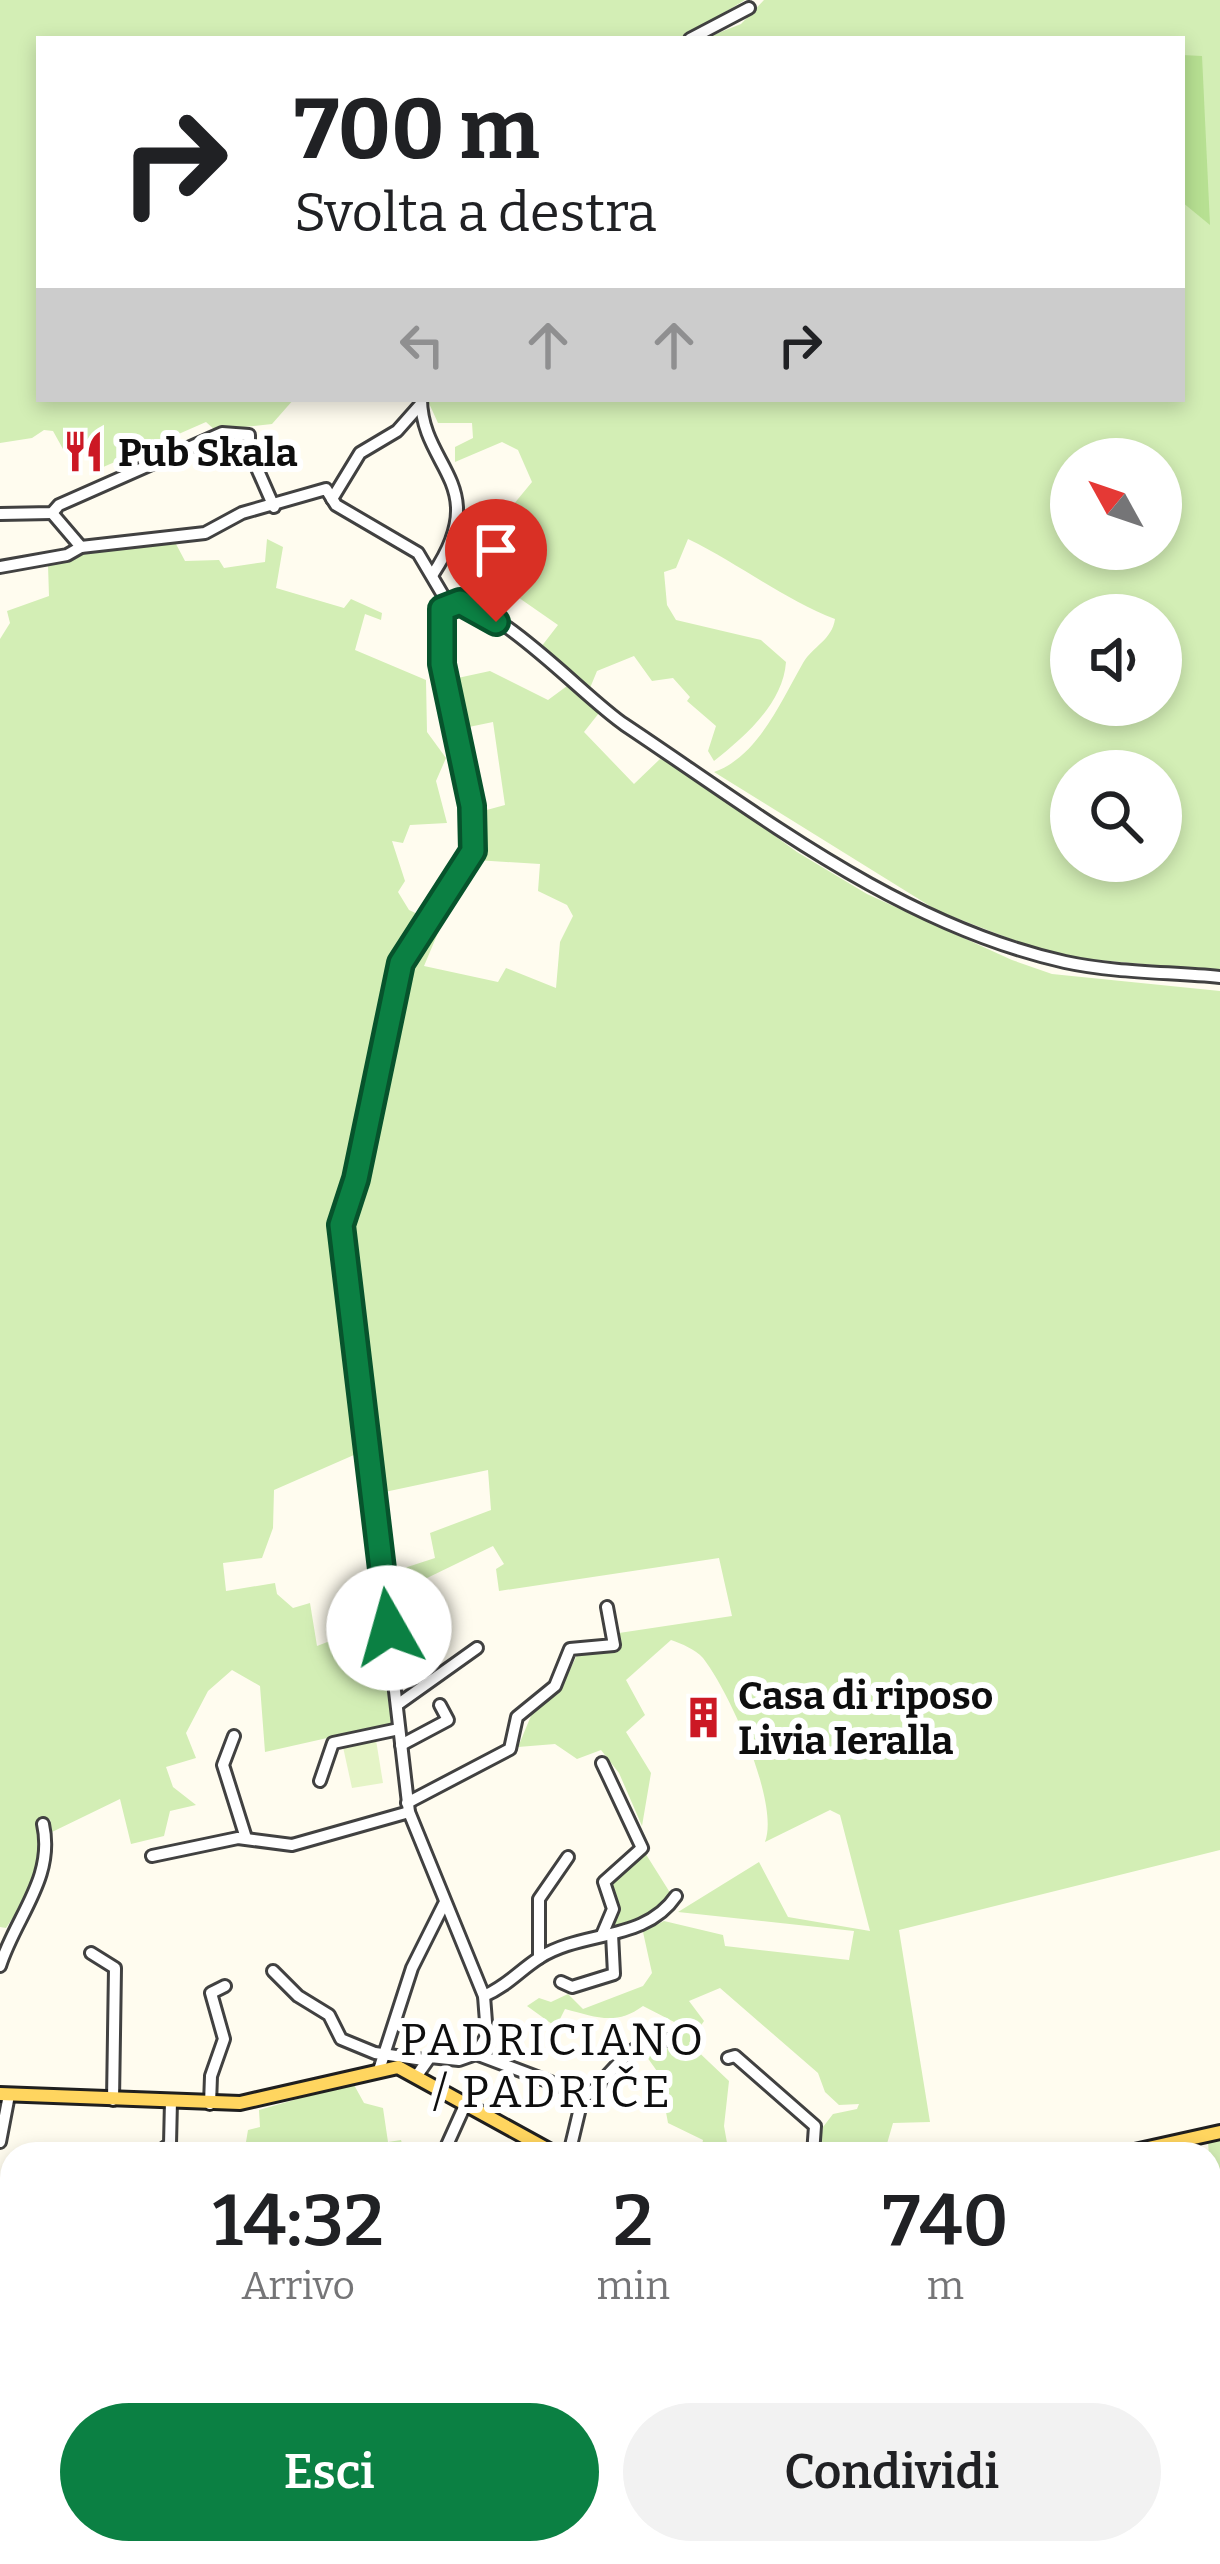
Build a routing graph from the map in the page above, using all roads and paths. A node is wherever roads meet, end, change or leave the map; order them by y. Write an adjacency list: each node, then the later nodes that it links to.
1 (749, 8): 2 (street)
2 (696, 36)
3 (421, 402): 4 (street); 10 (street)
4 (332, 499): 5 (street); 10 (street)
5 (274, 507): 6 (street); 8 (street)
6 (52, 513): 7 (street); 8 (street)
7 (0, 514)
8 (81, 547): 9 (street)
9 (0, 567)
10 (433, 574): 11 (street)
11 (447, 602): 12 (street); 15 (street)
12 (1220, 977)
13 (607, 1607): 22 (street)
14 (477, 1648): 15 (street)
15 (397, 1705): 17 (street)
16 (440, 1705): 19 (street)
17 (399, 1729): 19 (street); 21 (street)
18 (234, 1736): 24 (street)
19 (401, 1745): 22 (street)
20 (602, 1763): 29 (street)
21 (320, 1781)
22 (408, 1808): 24 (street); 28 (street)
23 (43, 1825): 32 (street)
24 (246, 1838): 25 (street)
25 (152, 1856)
26 (568, 1857): 31 (street)
27 (676, 1896): 29 (street)
28 (444, 1904): 36 (street); 38 (street)
29 (606, 1935): 31 (street); 34 (street)
30 (91, 1953): 44 (street)
31 (539, 1958): 36 (street)
32 (0, 1966)
33 (273, 1971): 38 (street)
34 (561, 1982)
35 (225, 1986): 48 (street)
36 (484, 1996): 39 (street)
37 (667, 2040): 45 (street)
38 (381, 2054): 41 (street); 42 (street)
39 (476, 2054): 41 (street); 45 (street)
40 (728, 2058): 55 (street)
41 (421, 2067): 42 (main road); 47 (main road)
42 (379, 2070): 48 (main road)
43 (4, 2094): 44 (main road); 50 (street)
44 (113, 2100): 46 (main road)
45 (579, 2100): 54 (street)
46 (170, 2101): 48 (main road); 51 (street)
47 (466, 2103): 52 (street); 53 (main road)
48 (210, 2104)
49 (1220, 2132): 56 (main road)
50 (0, 2142)
51 (170, 2142)
52 (448, 2142)
53 (535, 2142)
54 (570, 2142)
55 (814, 2142)
56 (1175, 2142)

